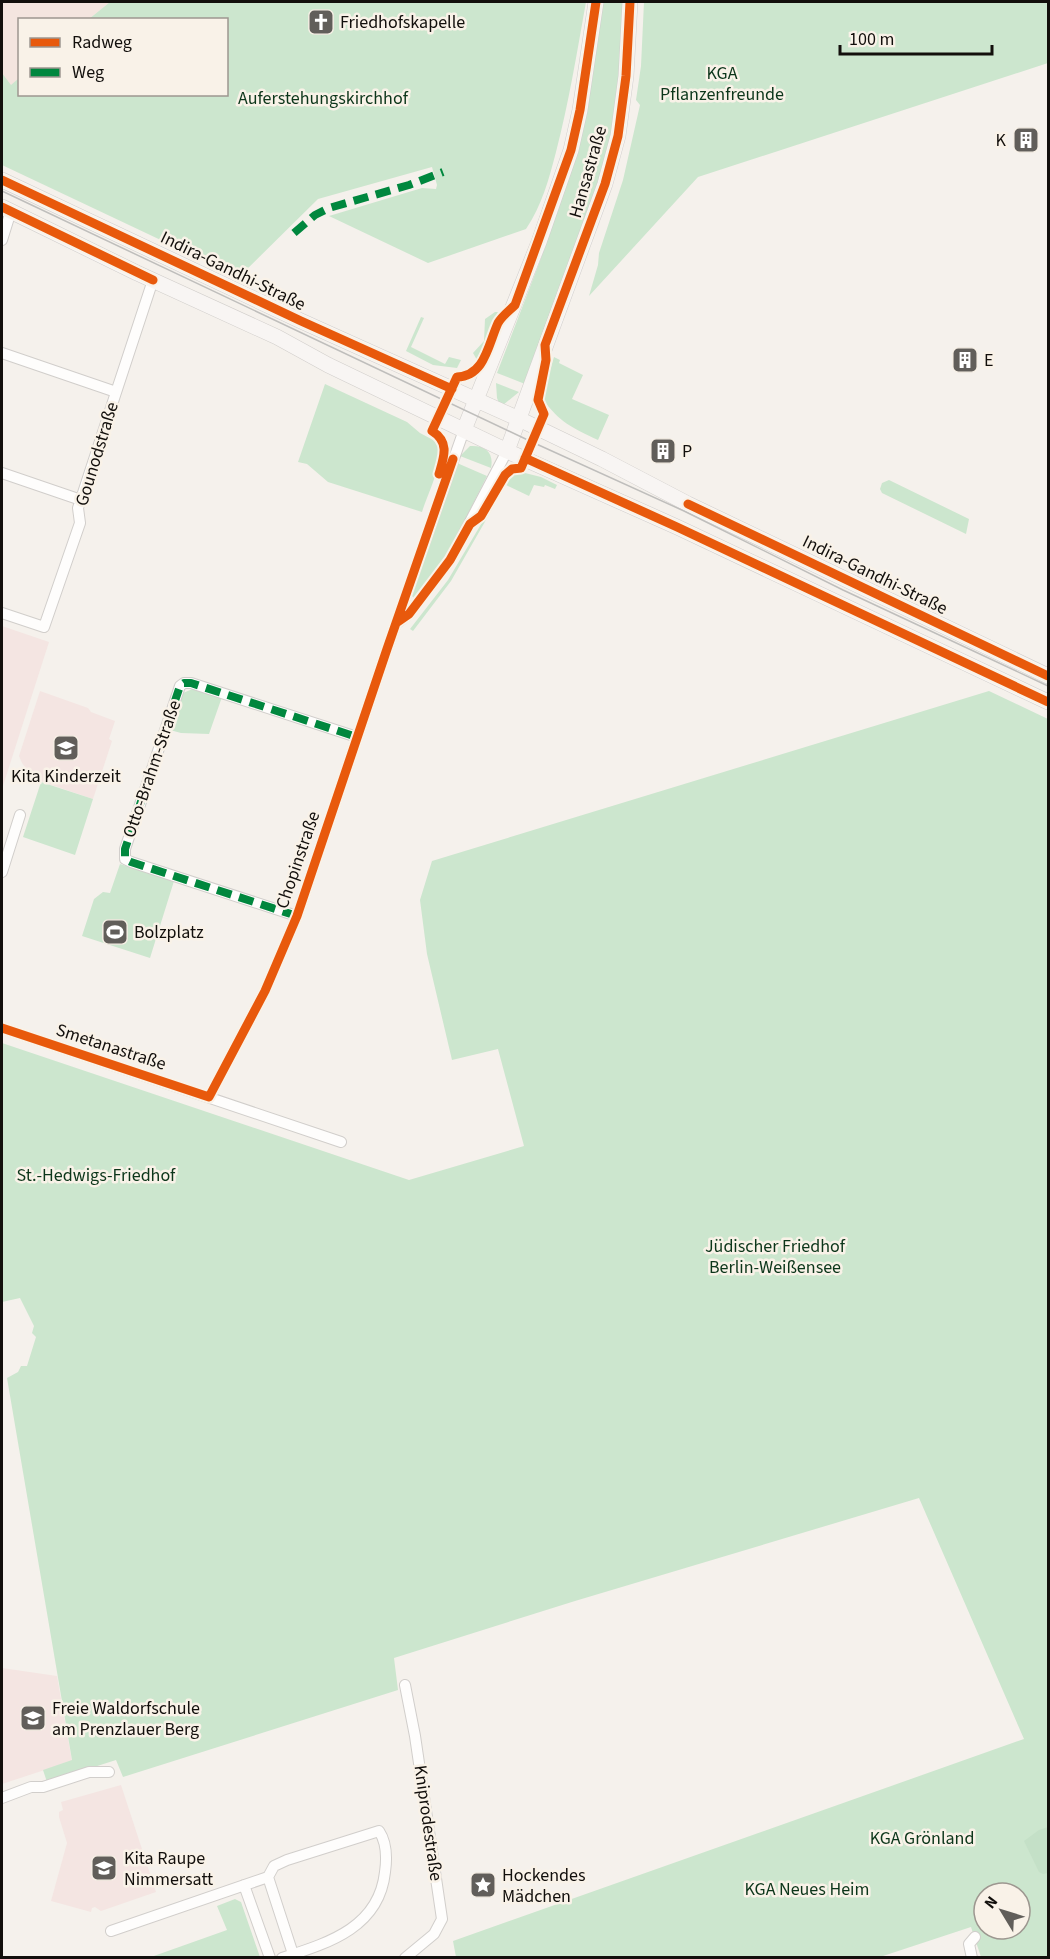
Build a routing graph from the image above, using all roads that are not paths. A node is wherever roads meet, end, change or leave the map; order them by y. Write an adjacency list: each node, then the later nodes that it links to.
1 (596, 2): 9 (main road, Hansastraße)
2 (630, 2): 10 (main road, Hansastraße)
3 (2, 180): 9 (main road, Indira-Gandhi-Straße)
4 (6, 209): 5 (street); 6 (main road)
5 (2, 240)
6 (153, 280): 8 (street, Gounodstraße); 11 (main road)
7 (2, 352): 8 (street)
8 (116, 392): 14 (street, Gounodstraße)
9 (477, 400): 10 (main road, Indira-Gandhi-Straße); 11 (main road, Hansastraße)
10 (519, 419): 12 (main road, Hansastraße); 15 (main road, Indira-Gandhi-Straße)
11 (464, 430): 12 (main road); 18 (street, Chopinstraße)
12 (507, 451): 16 (main road); 18 (street, Chopinstraße)
13 (2, 473): 14 (street)
14 (81, 500): 17 (street, Gounodstraße)
15 (688, 504): 16 (main road); 19 (main road, Indira-Gandhi-Straße)
16 (677, 526): 20 (main road)
17 (2, 613)
18 (396, 623): 21 (street, Chopinstraße)
19 (1048, 676)
20 (1048, 702)
21 (357, 737): 24 (street, Chopinstraße); 24 (street, Otto-Brahm-Straße)
22 (20, 815): 23 (street)
23 (2, 872)
24 (297, 916): 26 (street, Chopinstraße)
25 (2, 1028): 26 (street, Smetanastraße)
26 (209, 1097): 27 (street, Smetanastraße)
27 (341, 1143)
28 (405, 1685): 35 (street, Kniprodestraße)
29 (109, 1772): 30 (street)
30 (2, 1798)
31 (268, 1877): 32 (street); 36 (street); 36 (street)
32 (244, 1885): 33 (street); 37 (street)
33 (111, 1931)
34 (972, 1940): 39 (street)
35 (414, 1954): 38 (street, Kniprodestraße)
36 (288, 1956)
37 (270, 1958)
38 (405, 1958)
39 (972, 1958)

